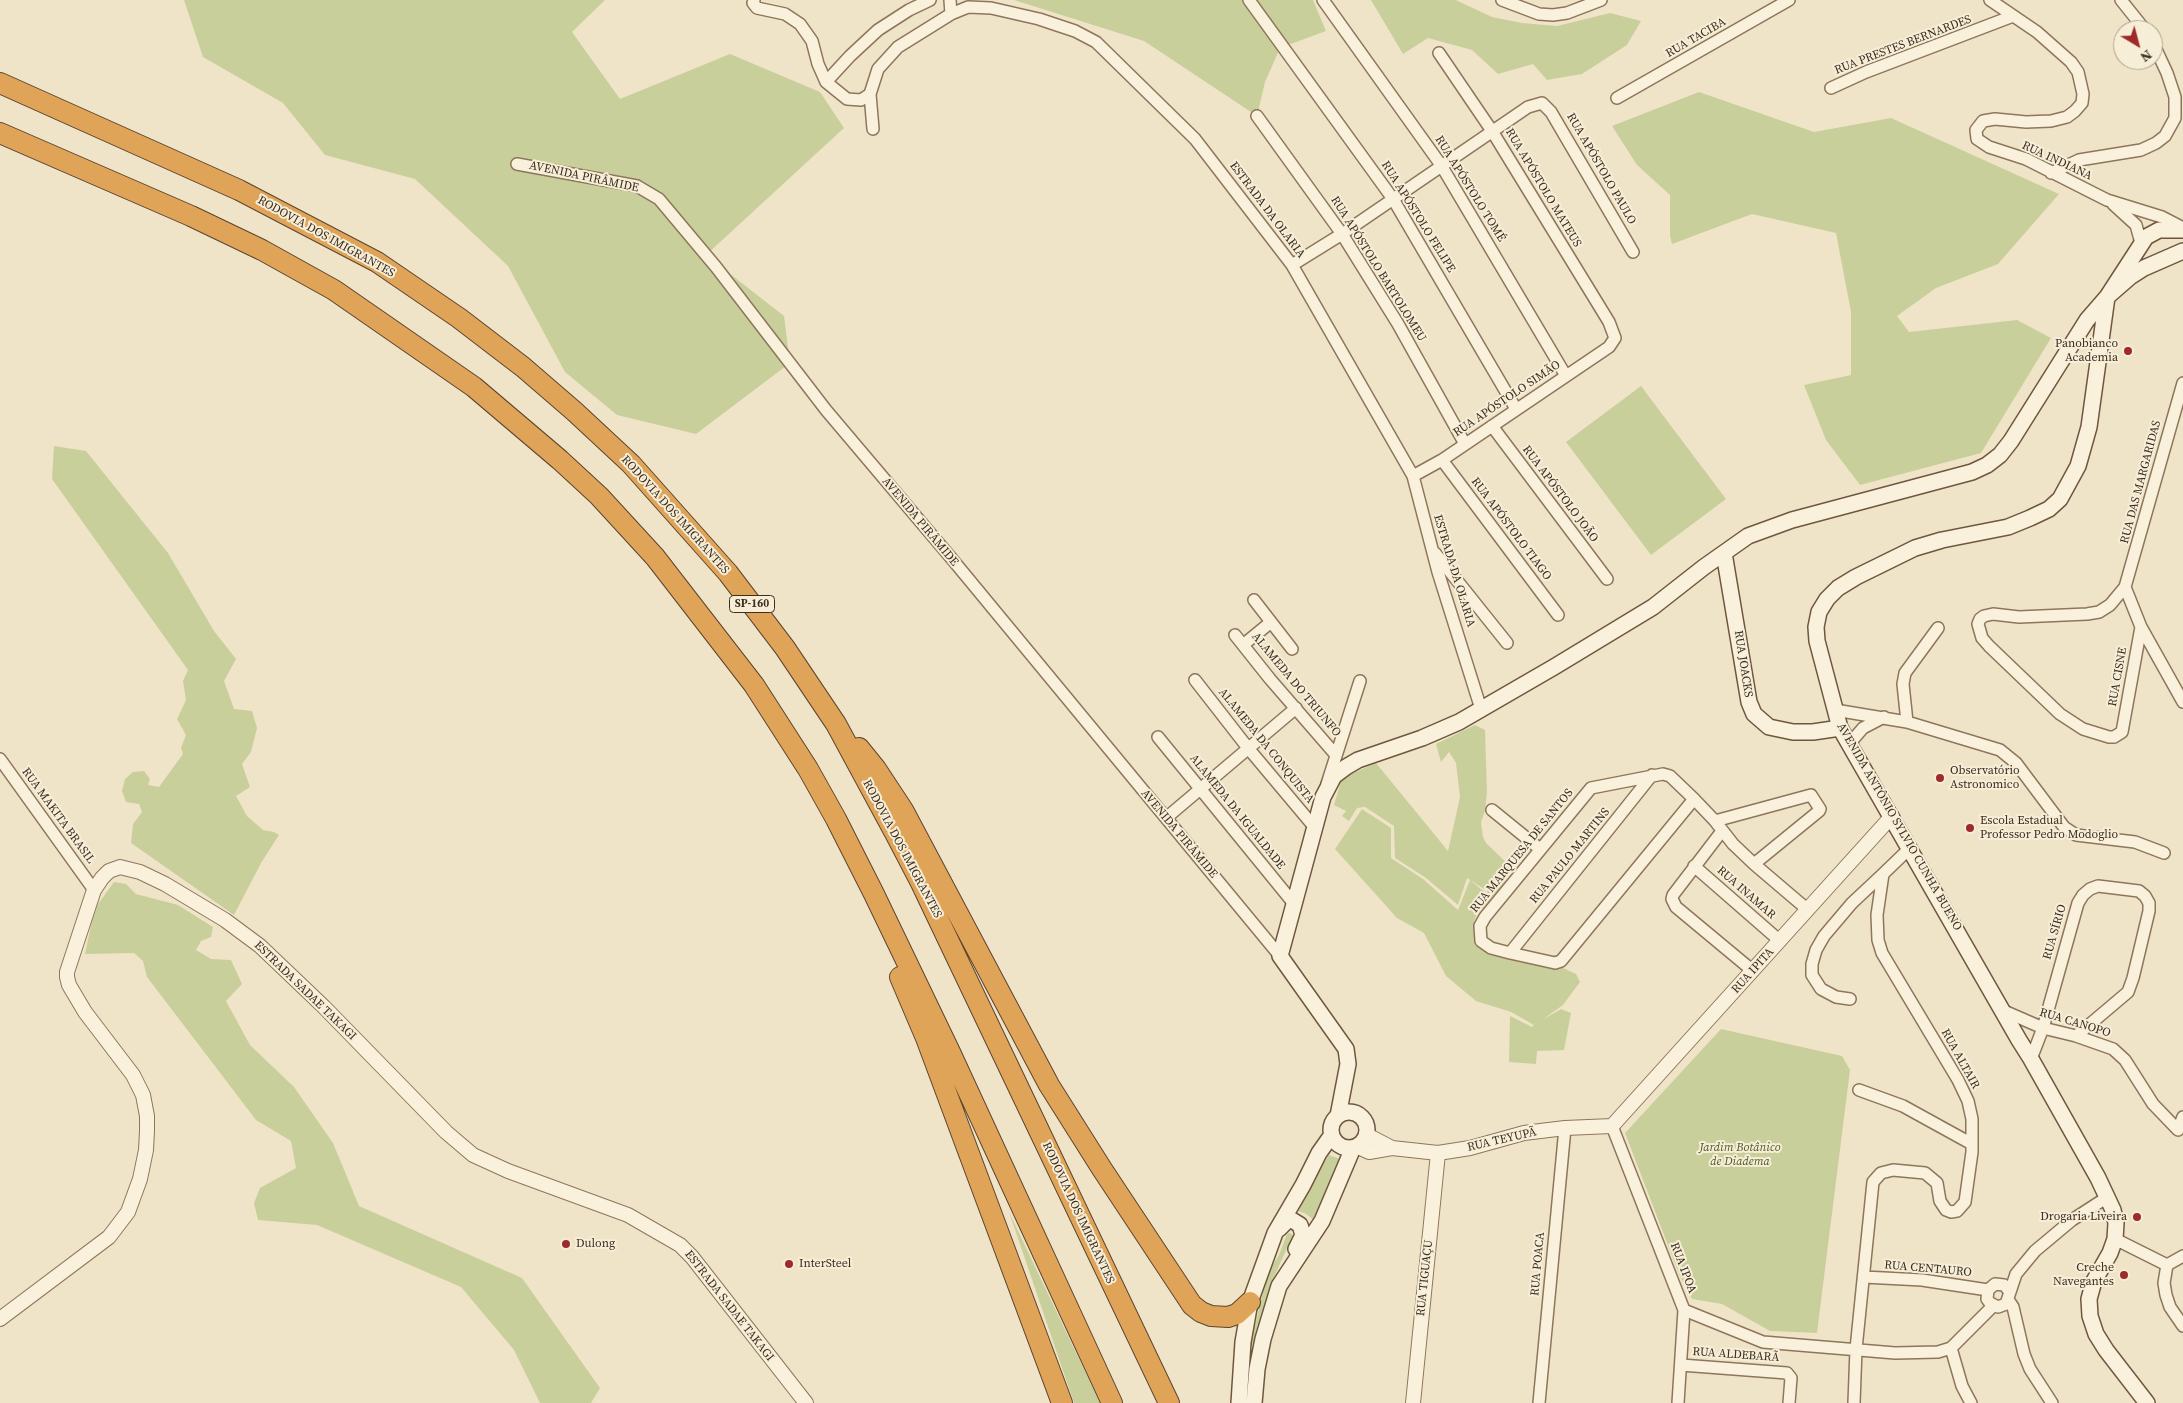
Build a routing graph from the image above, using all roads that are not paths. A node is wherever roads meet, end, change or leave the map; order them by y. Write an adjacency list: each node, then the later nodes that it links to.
1 (754, 0): 16 (street)
2 (930, 0): 16 (street)
3 (950, 0): 11 (street)
4 (1248, 0): 28 (street, RUA APÓSTOLO FELIPE)
5 (1323, 0): 26 (street, RUA APÓSTOLO TOMÉ)
6 (1502, 0): 7 (street)
7 (1601, 0)
8 (1789, 0): 20 (street, RUA TACIBA)
9 (1990, 0): 12 (street)
10 (2121, 0): 13 (street)
11 (951, 14): 19 (street, ESTRADA DA OLARIA); 36 (street, ESTRADA DA OLARIA)
12 (2013, 16): 18 (street, RUA PRESTES BERNARDES); 27 (street, RUA INDIANA)
13 (2137, 20)
14 (1439, 53): 23 (street, RUA APÓSTOLO MATEUS)
15 (2163, 64): 27 (street)
16 (826, 82): 19 (street)
17 (0, 83): 69 (highway, RODOVIA DOS IMIGRANTES / SP-160)
18 (1831, 88)
19 (870, 94): 22 (street, ESTRADA DA OLARIA)
20 (1617, 98)
21 (1257, 116): 31 (street, RUA APÓSTOLO BARTOLOMEU)
22 (874, 129)
23 (1492, 131): 26 (street); 34 (street, RUA APÓSTOLO PAULO); 39 (street, RUA APÓSTOLO MATEUS)
24 (0, 133): 97 (highway)
25 (517, 164): 84 (street, AVENIDA PIRÂMIDE)
26 (1441, 165): 28 (street); 41 (street, RUA APÓSTOLO TOMÉ)
27 (2051, 173): 29 (street, RUA INDIANA)
28 (1393, 199): 31 (street); 43 (street, RUA APÓSTOLO FELIPE)
29 (2107, 200): 30 (street, RUA INDIANA); 32 (street, RUA INDIANA)
30 (2183, 229): 32 (main road)
31 (1342, 234): 36 (street); 45 (street, RUA APÓSTOLO BARTOLOMEU)
32 (2141, 243): 35 (main road); 37 (main road)
33 (2183, 251): 35 (main road)
34 (1633, 252)
35 (2163, 259): 37 (main road)
36 (1292, 265): 47 (street, ESTRADA DA OLARIA)
37 (2107, 297): 38 (main road); 40 (main road, AVENIDA ANTÔNIO SYLVIO CUNHA BUENO)
38 (2076, 338): 40 (main road); 49 (main road)
39 (1615, 341): 41 (street, RUA APÓSTOLO SIMÃO)
40 (2100, 342): 66 (main road, AVENIDA ANTÔNIO SYLVIO CUNHA BUENO)
41 (1566, 376): 43 (street, RUA APÓSTOLO SIMÃO)
42 (2183, 383): 51 (street, RUA DAS MARGARIDAS)
43 (1516, 409): 44 (street, RUA APÓSTOLO SIMÃO)
44 (1492, 426): 45 (street, RUA APÓSTOLO SIMÃO); 50 (street, RUA APÓSTOLO JOÃO)
45 (1465, 444): 46 (street, RUA APÓSTOLO SIMÃO)
46 (1442, 460): 47 (street, RUA APÓSTOLO SIMÃO); 53 (street, RUA APÓSTOLO TIAGO)
47 (1412, 476): 48 (street, ESTRADA DA OLARIA)
48 (1432, 550): 58 (street); 65 (street, ESTRADA DA OLARIA)
49 (1724, 553): 65 (main road); 70 (main road, RUA JOACKS)
50 (1607, 579)
51 (2125, 587): 55 (street); 55 (street, RUA CISNE)
52 (1254, 600): 54 (street)
53 (1558, 616)
54 (1271, 622): 59 (street); 60 (street)
55 (2141, 627): 63 (street)
56 (1938, 628): 68 (street)
57 (1235, 634): 59 (street, ALAMEDA DO TRIUNFO)
58 (1507, 643)
59 (1243, 645): 64 (street, ALAMEDA DO TRIUNFO)
60 (1292, 649)
61 (1195, 680): 74 (street, ALAMEDA DA CONQUISTA)
62 (1360, 681): 71 (street)
63 (2183, 702)
64 (1296, 708): 74 (street); 75 (street, ALAMEDA DO TRIUNFO)
65 (1481, 709): 77 (main road)
66 (1835, 710): 67 (street); 70 (main road, AVENIDA ANTÔNIO SYLVIO CUNHA BUENO)
67 (1884, 717): 68 (street); 73 (street)
68 (1907, 722): 90 (street)
69 (836, 724): 127 (highway); 138 (highway, RODOVIA DOS IMIGRANTES / SP-160)
70 (1840, 728): 73 (main road, AVENIDA ANTÔNIO SYLVIO CUNHA BUENO)
71 (1343, 736): 75 (street); 77 (street)
72 (1158, 737): 79 (street, ALAMEDA DA IGUALDADE)
73 (1850, 743): 83 (main road, AVENIDA ANTÔNIO SYLVIO CUNHA BUENO)
74 (1248, 748): 79 (street); 86 (street, ALAMEDA DA CONQUISTA)
75 (1336, 754): 80 (street)
76 (0, 759): 94 (street, RUA MAKITA BRASIL)
77 (1358, 760): 80 (main road)
78 (1652, 775): 81 (street); 89 (street, RUA MARQUESA DE SANTOS); 99 (street, RUA PAULO MARTINS)
79 (1201, 789): 84 (street); 95 (street, ALAMEDA DA IGUALDADE)
80 (1326, 789): 86 (main road)
81 (1694, 799): 85 (street); 99 (street, RUA MARQUESA DE SANTOS)
82 (1492, 810): 89 (street)
83 (1892, 816): 88 (main road, AVENIDA ANTÔNIO SYLVIO CUNHA BUENO); 96 (street, RUA IPITA)
84 (1166, 818): 100 (street, AVENIDA PIRÂMIDE)
85 (1715, 821): 87 (street); 91 (street)
86 (1316, 829): 95 (main road)
87 (1722, 831): 91 (street); 92 (street)
88 (1910, 848): 93 (street); 103 (main road, AVENIDA ANTÔNIO SYLVIO CUNHA BUENO)
89 (1540, 849): 99 (street, RUA MARQUESA DE SANTOS)
90 (2164, 853)
91 (1754, 864): 96 (street)
92 (1694, 866): 98 (street, RUA INAMAR); 101 (street)
93 (1883, 874): 102 (street); 114 (street, RUA ALTAIR)
94 (94, 890): 130 (street, ESTRADA SADAE TAKAGI); 135 (street, ESTRADA SADAE TAKAGI)
95 (1295, 905): 100 (main road)
96 (1808, 910): 98 (street, RUA IPITA)
97 (892, 932): 136 (highway); 137 (highway)
98 (1780, 941): 101 (street, RUA IPITA)
99 (1510, 954)
100 (1280, 956): 108 (main road)
101 (1752, 971): 110 (street, RUA IPITA)
102 (1850, 999)
103 (2004, 1011): 104 (street, RUA CANOPO); 106 (main road, AVENIDA ANTÔNIO SYLVIO CUNHA BUENO)
104 (2043, 1028): 105 (street, RUA CANOPO); 105 (street, RUA SÍRIO); 106 (street, RUA SÍRIO)
105 (2076, 1036): 109 (street, RUA CANOPO)
106 (2032, 1059): 116 (main road, AVENIDA ANTÔNIO SYLVIO CUNHA BUENO)
107 (1859, 1090): 114 (street)
108 (1345, 1114): 112 (main road); 113 (main road)
109 (2183, 1117)
110 (1612, 1126): 111 (street, RUA TEYUPÃ); 129 (street, RUA IPOA)
111 (1565, 1128): 115 (street, RUA TEYUPÃ); 142 (street, RUA POACA)
112 (1331, 1136): 113 (main road); 117 (main road)
113 (1359, 1144): 115 (street, RUA TEYUPÃ); 124 (main road)
114 (1972, 1144): 122 (street, RUA ALTAIR)
115 (1438, 1153): 141 (street, RUA TIGUAÇU)
116 (2106, 1198): 118 (main road, AVENIDA ANTÔNIO SYLVIO CUNHA BUENO); 121 (street)
117 (1275, 1233): 124 (main road); 127 (main road)
118 (2115, 1239): 120 (street); 148 (main road, AVENIDA ANTÔNIO SYLVIO CUNHA BUENO)
119 (2183, 1256): 120 (street)
120 (2167, 1265): 131 (street)
121 (2016, 1274): 123 (street); 126 (street)
122 (1864, 1277): 125 (street, RUA CENTAURO); 133 (street, RUA ALTAIR)
123 (1999, 1284): 125 (street); 126 (street)
124 (1279, 1286): 140 (main road)
125 (1988, 1290): 128 (street)
126 (2009, 1296): 128 (street); 147 (street)
127 (1250, 1302): 139 (main road)
128 (1993, 1306): 132 (street)
129 (1684, 1310): 133 (street, RUA IPOA); 134 (street)
130 (0, 1320)
131 (2183, 1326)
132 (1951, 1348): 133 (street, RUA IPOA); 146 (street)
133 (1856, 1349): 145 (street, RUA ALTAIR)
134 (1681, 1365): 143 (street); 144 (street, RUA ALDEBARÃ)
135 (806, 1403)
136 (1062, 1403)
137 (1112, 1403)
138 (1169, 1403)
139 (1239, 1403)
140 (1254, 1403)
141 (1413, 1403)
142 (1539, 1403)
143 (1678, 1403)
144 (1789, 1403)
145 (1854, 1403)
146 (1971, 1403)
147 (2052, 1403)
148 (2147, 1403)

